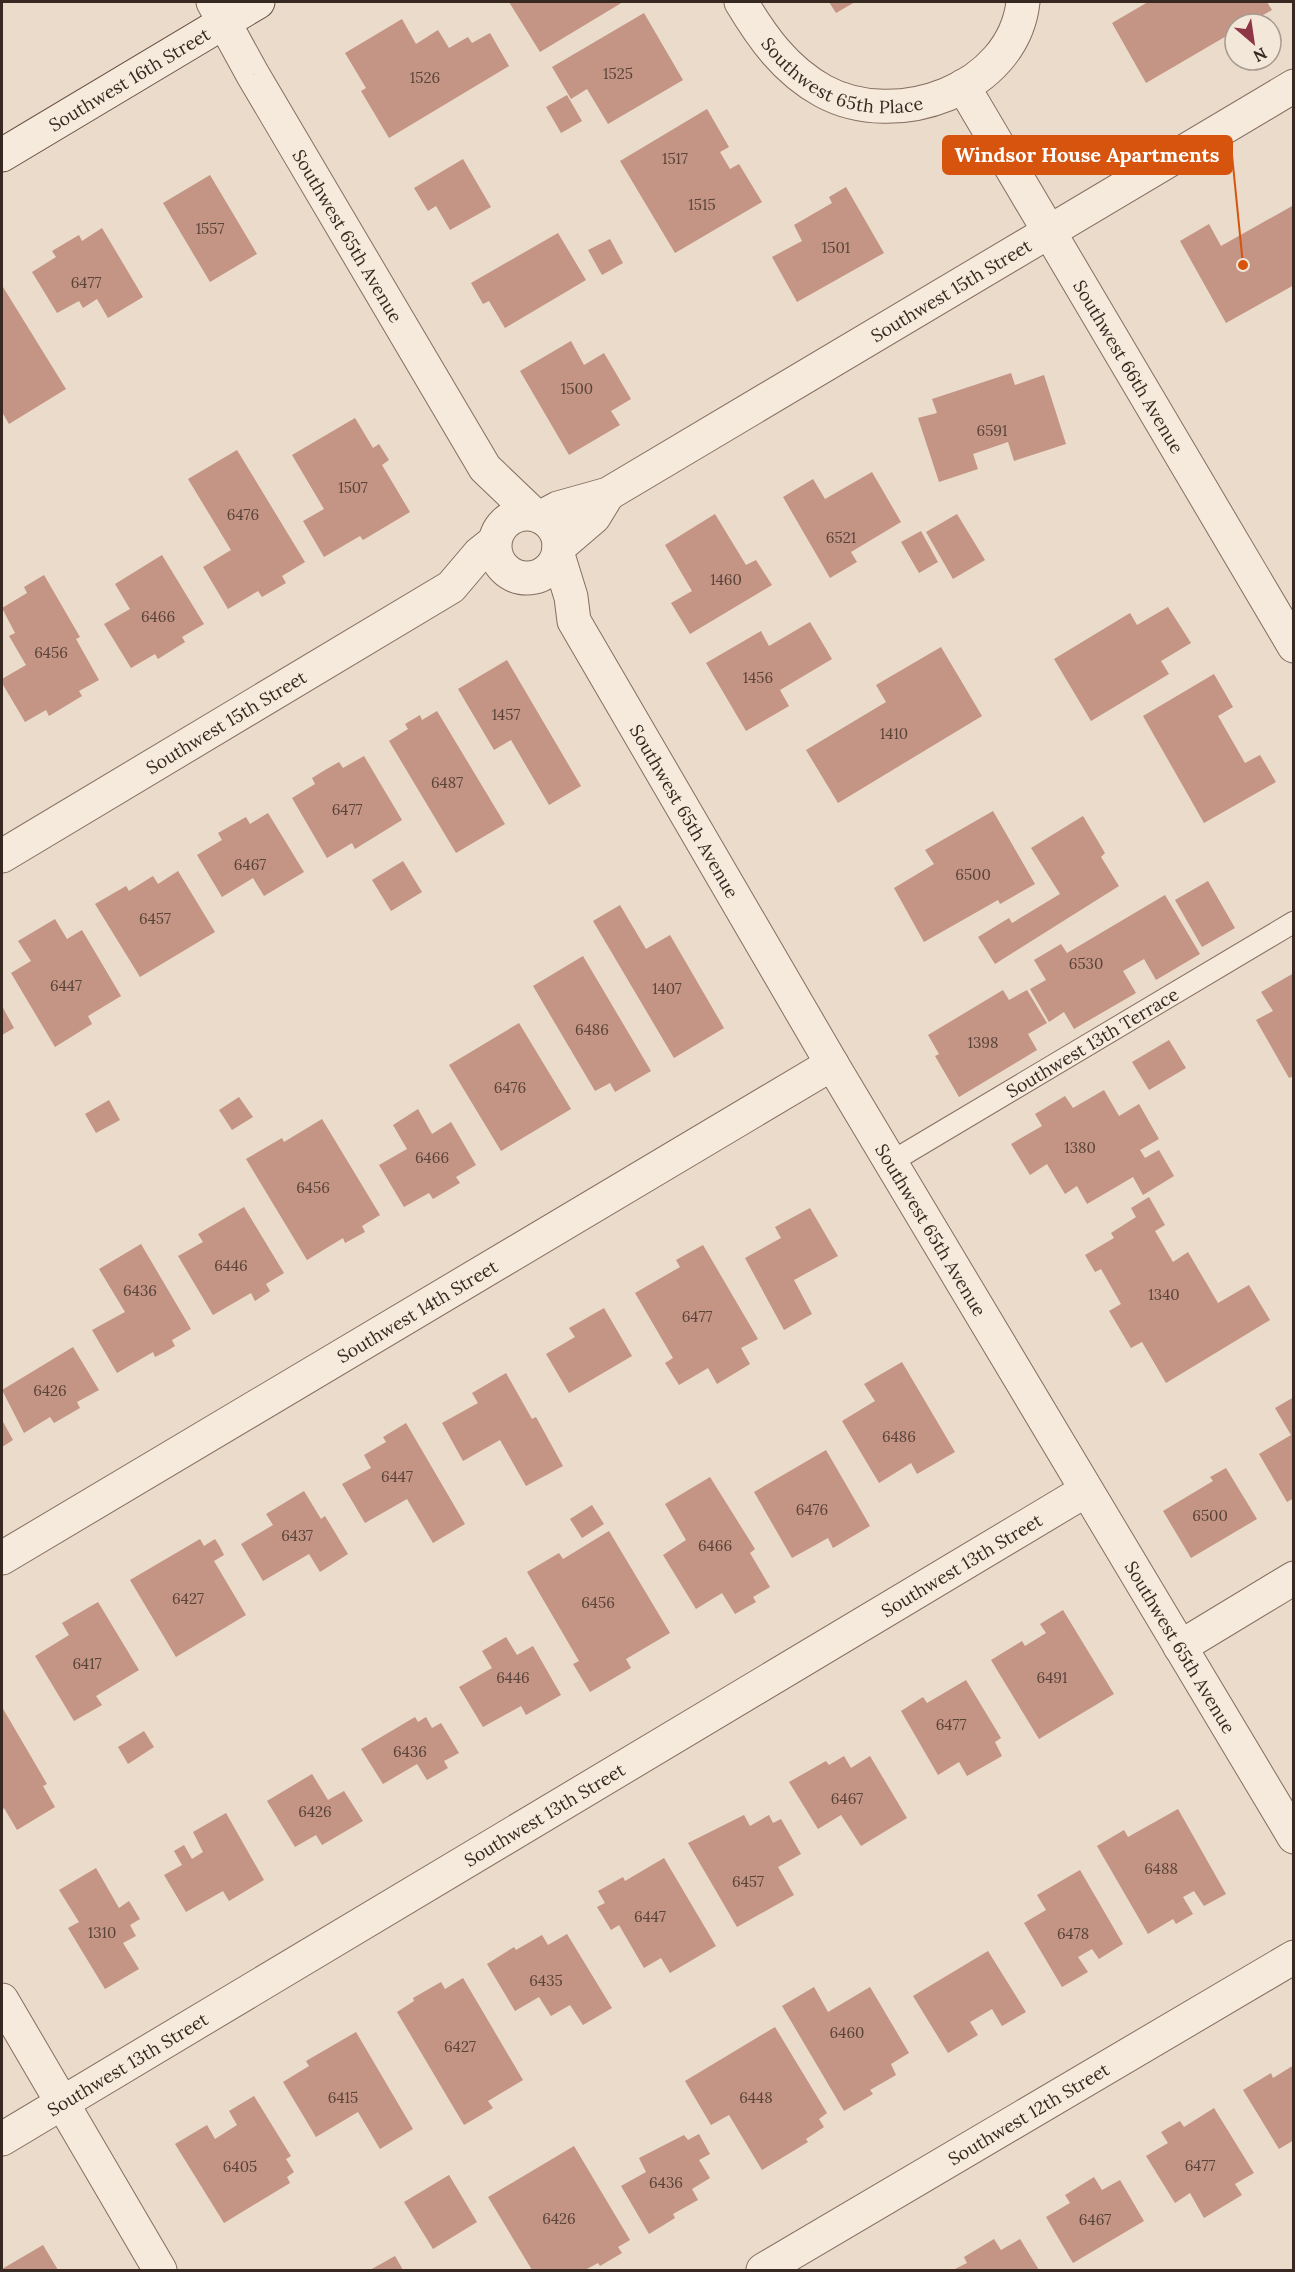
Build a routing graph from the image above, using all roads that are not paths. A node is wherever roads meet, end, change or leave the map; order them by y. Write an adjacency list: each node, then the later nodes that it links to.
1 (258, 2): 4 (street, Southwest 16th Street)
2 (741, 2): 5 (street, Southwest 65th Place)
3 (1023, 2): 5 (street, Southwest 65th Place)
4 (219, 12): 7 (street, Southwest 16th Street); 9 (street, Southwest 65th Avenue)
5 (963, 86): 8 (street, Southwest 66th Avenue)
6 (1293, 86): 8 (street, Southwest 15th Street)
7 (2, 154)
8 (1049, 231): 10 (street, Southwest 15th Street); 17 (street, Southwest 66th Avenue)
9 (485, 468): 11 (street, Southwest 65th Avenue); 12 (street, Southwest 65th Avenue)
10 (608, 494): 11 (street, Southwest 15th Street); 13 (street, Southwest 15th Street)
11 (537, 515): 12 (street); 13 (street)
12 (495, 540): 14 (street); 15 (street, Southwest 15th Street)
13 (559, 551): 14 (street); 16 (street, Southwest 65th Avenue)
14 (517, 576): 15 (street, Southwest 15th Street); 16 (street, Southwest 65th Avenue)
15 (451, 587): 18 (street, Southwest 15th Street)
16 (574, 621): 20 (street, Southwest 65th Avenue)
17 (1293, 646)
18 (2, 856)
19 (1293, 922): 21 (lane, Southwest 13th Terrace)
20 (832, 1065): 21 (street, Southwest 65th Avenue); 23 (street, Southwest 14th Street)
21 (891, 1162): 22 (street, Southwest 65th Avenue)
22 (1085, 1491): 25 (street, Southwest 65th Avenue); 29 (street, Southwest 13th Street)
23 (2, 1558)
24 (1293, 1578): 25 (street)
25 (1180, 1647): 26 (street, Southwest 65th Avenue)
26 (1293, 1836)
27 (1293, 1957): 32 (street, Southwest 12th Street)
28 (2, 2000): 29 (street)
29 (63, 2104): 30 (street, Southwest 13th Street); 31 (street)
30 (2, 2139)
31 (160, 2271)
32 (763, 2271)

